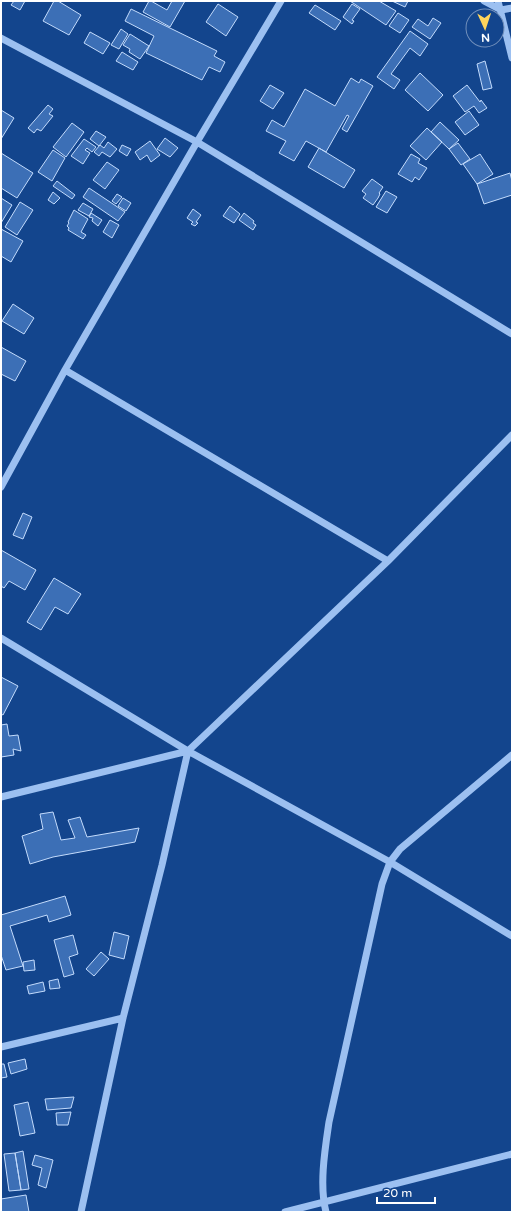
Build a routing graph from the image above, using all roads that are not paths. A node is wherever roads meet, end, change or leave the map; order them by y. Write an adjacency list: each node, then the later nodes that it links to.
1 (281, 1): 7 (street)
2 (484, 1): 3 (street)
3 (497, 8)
4 (505, 27): 6 (street)
5 (1, 38): 7 (street)
6 (512, 58)
7 (197, 142): 8 (street); 9 (street)
8 (512, 334)
9 (65, 370): 11 (street); 12 (street)
10 (512, 435): 12 (street)
11 (1, 487)
12 (388, 560): 14 (street)
13 (1, 638): 14 (street)
14 (188, 751): 16 (street); 17 (street); 19 (street)
15 (512, 755): 17 (street)
16 (1, 796)
17 (390, 862): 18 (street); 22 (street)
18 (512, 936)
19 (123, 1018): 20 (street); 23 (street)
20 (1, 1047)
21 (512, 1154): 22 (street)
22 (324, 1202): 24 (street); 25 (street)
23 (81, 1212)
24 (285, 1212)
25 (326, 1212)

